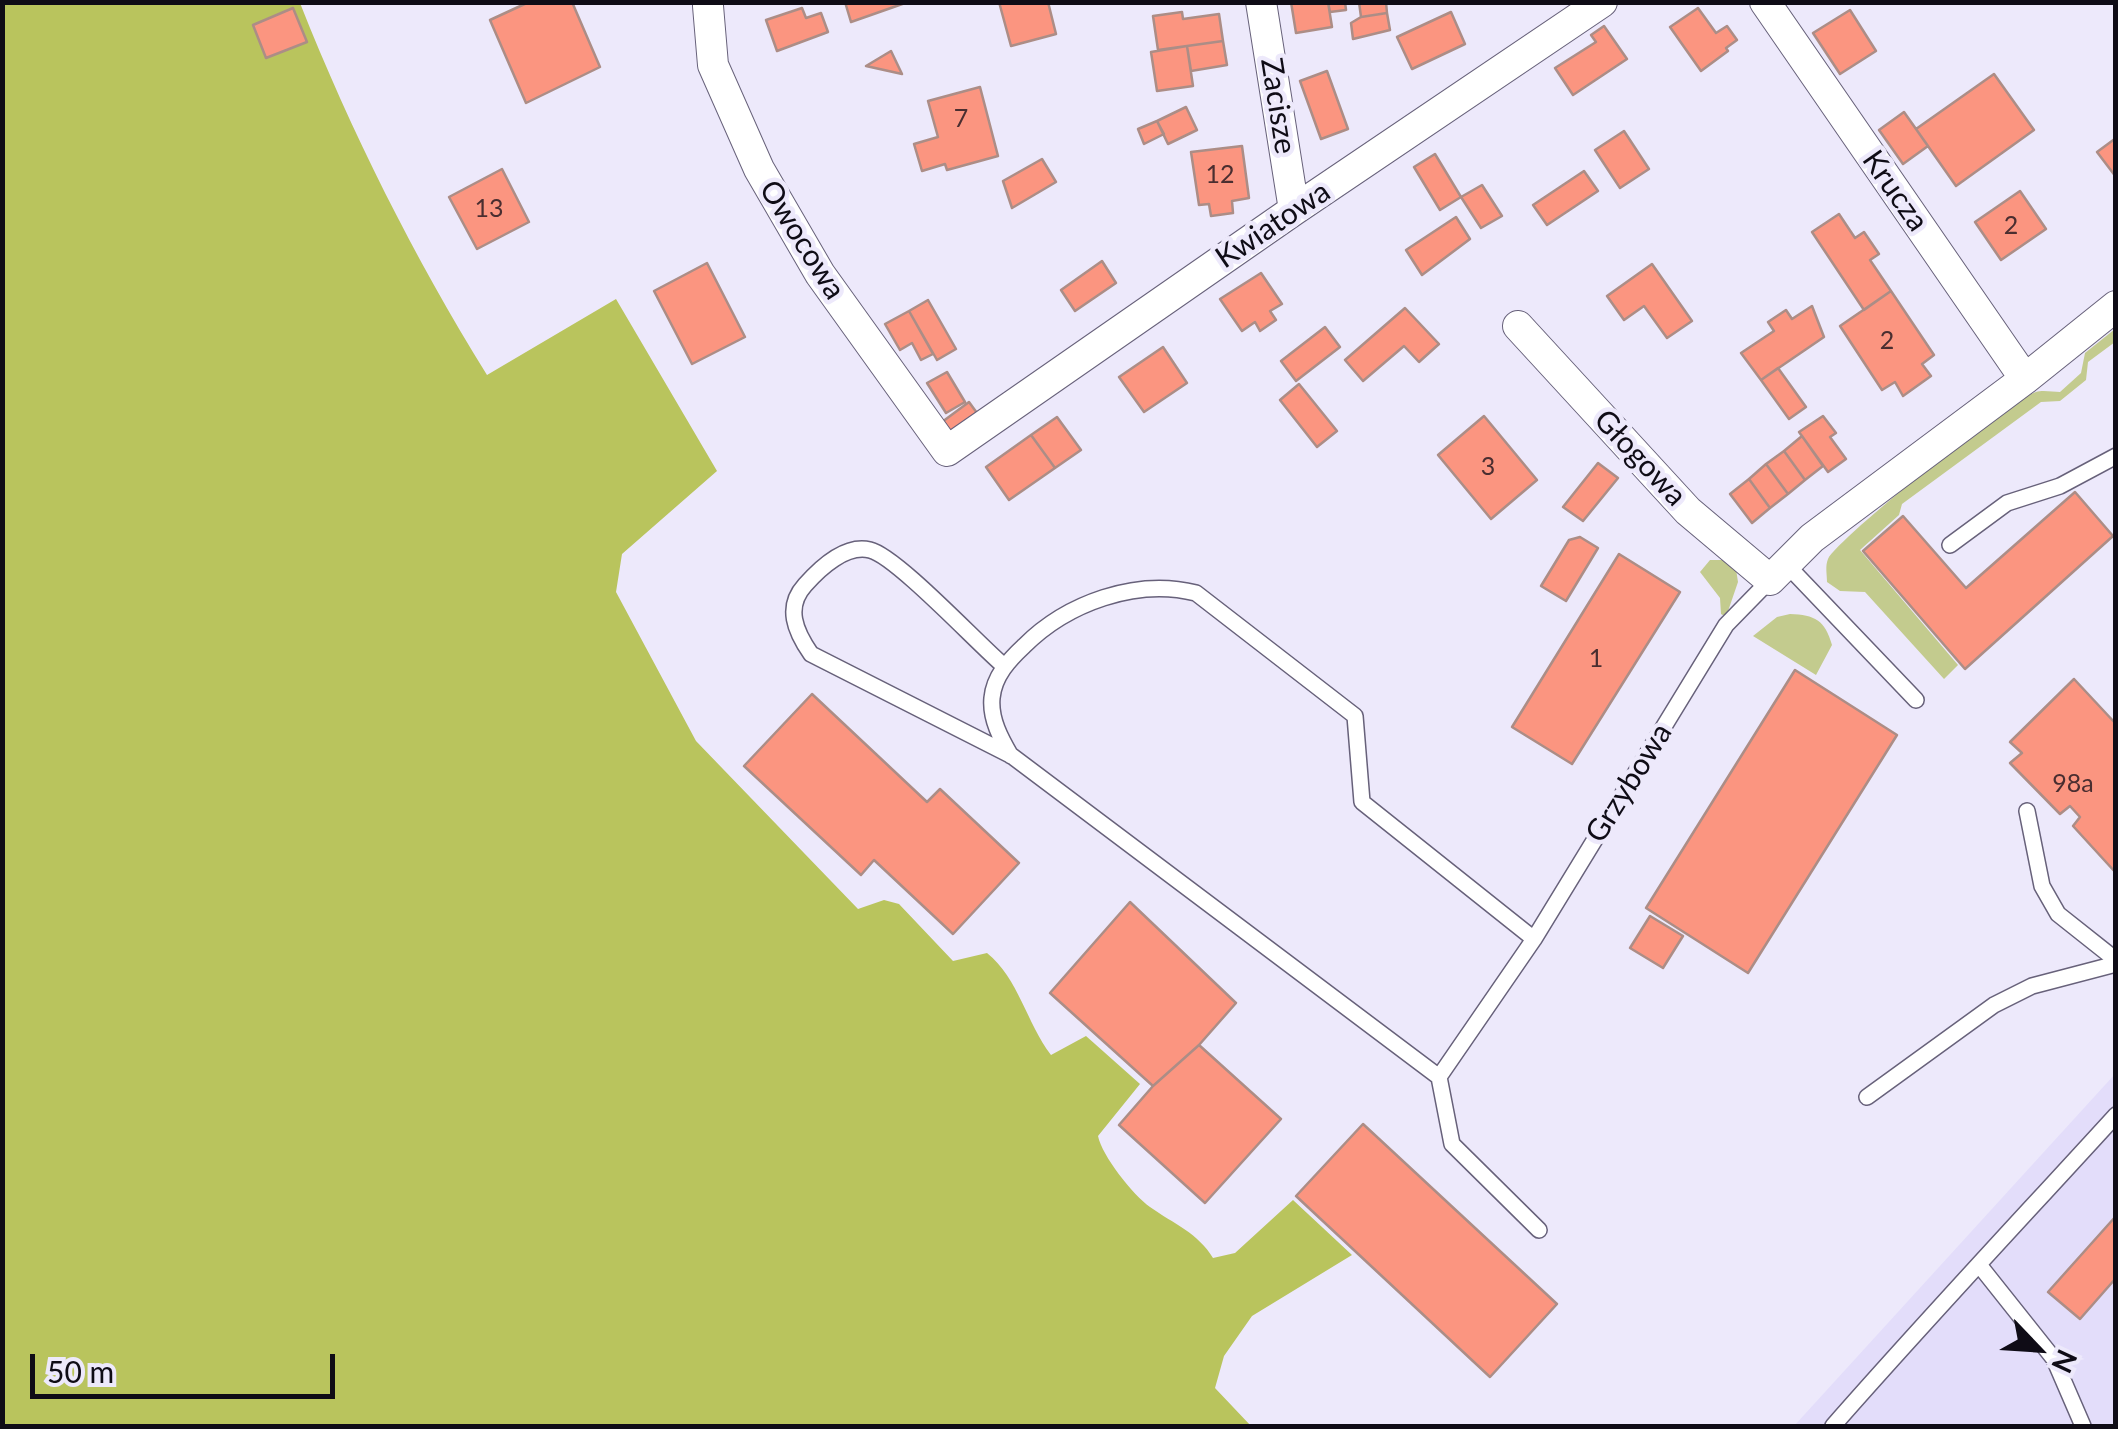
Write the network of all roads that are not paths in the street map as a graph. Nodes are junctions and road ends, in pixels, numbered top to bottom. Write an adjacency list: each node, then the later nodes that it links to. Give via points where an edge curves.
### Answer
1 (1262, 2): 5 (street, Zacisze)
2 (1602, 2): 5 (street, Kwiatowa)
3 (1764, 2): 8 (street, Krucza)
4 (713, 4): 9 (street, Owocowa, via 713,65 758,169 820,274)
5 (1294, 210): 9 (street, Kwiatowa)
6 (2116, 306): 8 (street, Grzybowa)
7 (1518, 326): 12 (street, Głogowa, via 1688,511)
8 (2025, 379): 12 (street, Grzybowa, via 1812,538)
9 (947, 451)
10 (2116, 456): 11 (lane, via 2060,486 2007,503)
11 (1950, 545)
12 (1778, 572): 14 (lane); 17 (lane, Grzybowa, via 1726,625)
13 (1004, 666): 15 (lane, via 992,696 994,720); 15 (lane, via 869,549 844,552 793,600 801,640 811,654); 17 (lane, via 1037,632 1079,606 1136,590 1196,593 1354,716 1362,802)
14 (1916, 700)
15 (1012, 756): 19 (lane)
16 (2027, 811): 18 (lane, via 2042,886 2058,914)
17 (1534, 938): 19 (lane, Grzybowa)
18 (2116, 962): 20 (lane, via 2032,986 1994,1005)
19 (1438, 1077): 22 (lane, via 1452,1144)
20 (1866, 1097)
21 (2116, 1115): 23 (lane)
22 (1539, 1230)
23 (1980, 1266): 24 (lane); 25 (lane, via 2054,1359)
24 (1833, 1426)
25 (2083, 1426)

